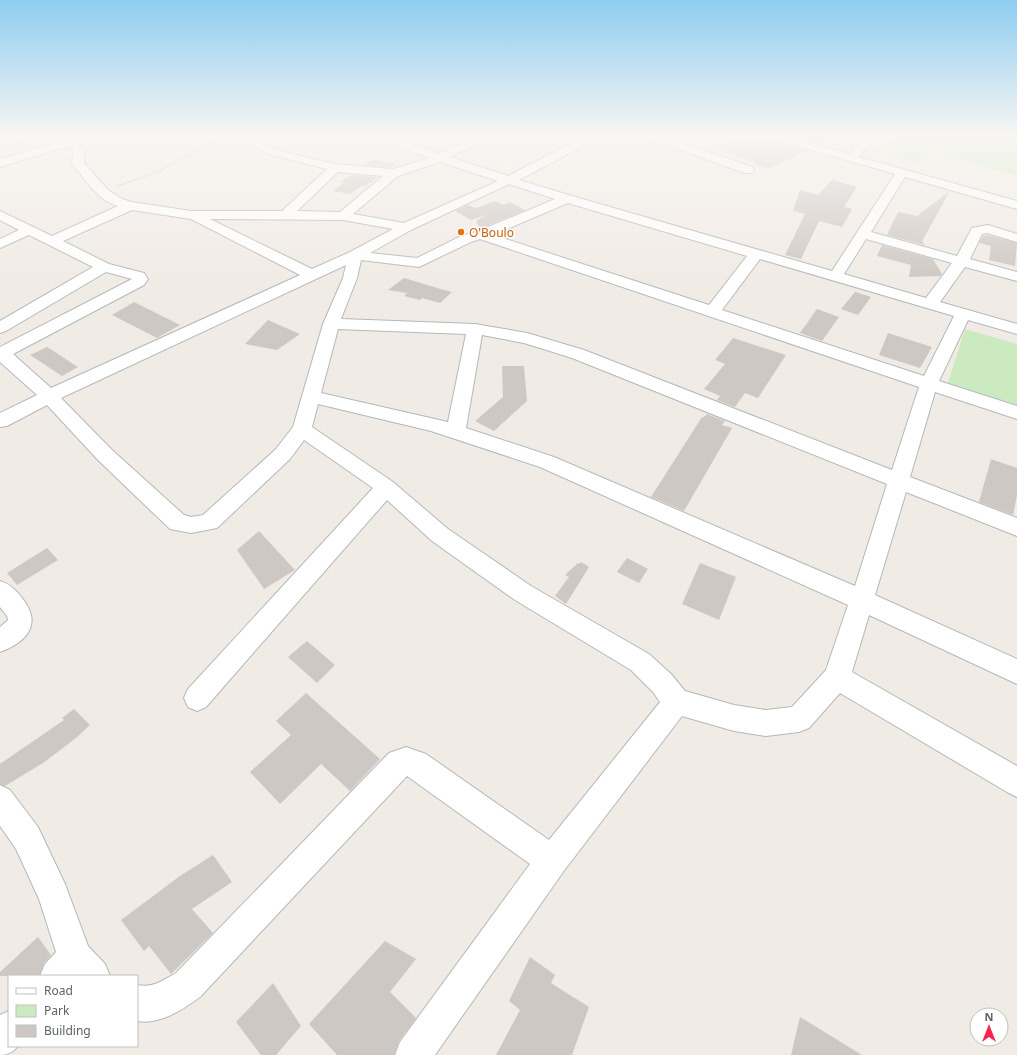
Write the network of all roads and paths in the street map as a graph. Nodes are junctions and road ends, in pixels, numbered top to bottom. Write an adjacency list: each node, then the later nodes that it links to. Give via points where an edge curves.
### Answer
1 (96, 184): 10 (street)
2 (122, 184): 10 (path)
3 (318, 184): 17 (street)
4 (381, 184): 18 (street)
5 (500, 184): 19 (street)
6 (522, 184): 12 (street)
7 (895, 184): 21 (street)
8 (942, 184): 13 (street)
9 (980, 185): 11 (street)
10 (102, 191): 14 (street, via 117,202)
11 (1017, 194)
12 (567, 199): 22 (street); 26 (street)
13 (1017, 205)
14 (130, 206): 16 (street); 24 (street)
15 (0, 215): 20 (street)
16 (191, 215): 17 (street); 30 (street)
17 (285, 215): 18 (street)
18 (343, 216): 19 (street)
19 (406, 227): 27 (street)
20 (29, 230): 24 (street); 25 (street)
21 (863, 234): 28 (street); 31 (street)
22 (481, 236): 27 (street, via 466,239 419,263); 34 (street)
23 (1017, 238): 28 (street, via 988,229 977,231)
24 (51, 241): 29 (street)
25 (0, 244)
26 (756, 254): 31 (street); 34 (street)
27 (356, 255): 30 (street); 36 (street, via 350,278)
28 (961, 262): 32 (street); 33 (street)
29 (104, 267): 37 (street); 40 (street, via 139,276 139,282)
30 (312, 275): 42 (street)
31 (835, 277): 33 (street)
32 (1017, 277)
33 (930, 304): 35 (street)
34 (713, 311): 41 (street)
35 (963, 314): 38 (street); 41 (street)
36 (331, 324): 39 (street); 43 (street)
37 (0, 328)
38 (1017, 329)
39 (475, 330): 47 (street); 48 (street, via 526,338 578,354)
40 (0, 356): 42 (street, via 7,358)
41 (928, 385): 44 (street); 48 (street)
42 (49, 396): 45 (street); 46 (street, via 106,455 178,523 191,525 209,522 284,454)
43 (312, 397): 46 (street); 47 (street)
44 (1017, 413)
45 (0, 421)
46 (302, 429): 49 (street)
47 (456, 431): 52 (street, via 547,462)
48 (898, 481): 50 (street); 52 (street)
49 (386, 487): 56 (street); 57 (street, via 440,535 478,562 523,593 640,662)
50 (1017, 528)
51 (0, 591): 53 (street, via 19,614 20,621 17,629)
52 (862, 600): 54 (street); 55 (street)
53 (0, 641)
54 (1017, 672)
55 (837, 677): 57 (street, via 799,719 766,723 734,718); 58 (street)
56 (197, 698)
57 (677, 702): 60 (street)
58 (1017, 782)
59 (0, 800): 61 (street, via 26,838 54,895)
60 (552, 861): 62 (street, via 416,764 406,761 399,763 188,986 162,1002 144,1005); 65 (street)
61 (75, 970)
62 (138, 1003)
63 (8, 1030): 64 (street)
64 (0, 1039)
65 (413, 1055)

